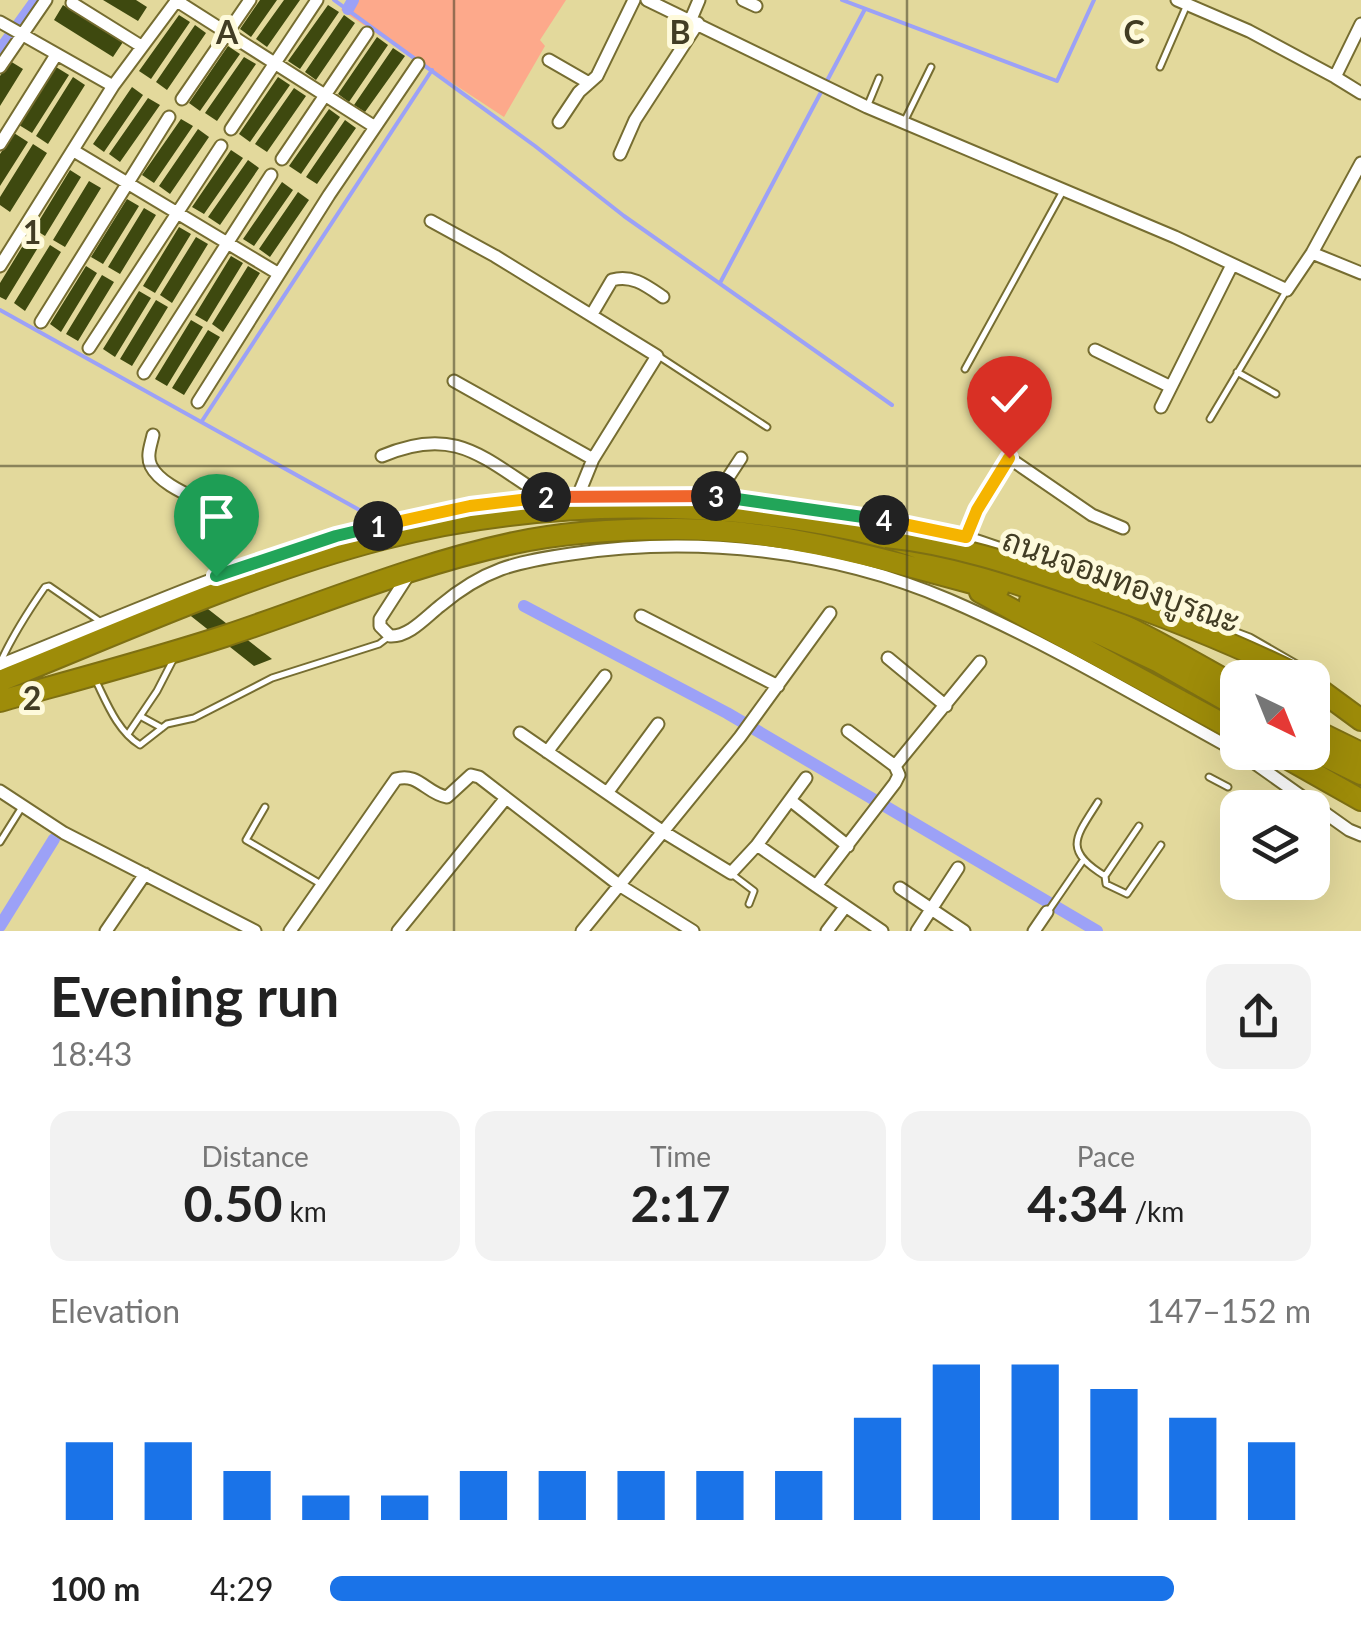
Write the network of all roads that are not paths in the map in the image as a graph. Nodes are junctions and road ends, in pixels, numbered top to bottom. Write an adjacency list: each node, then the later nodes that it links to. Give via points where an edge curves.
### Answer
1 (46, 0): 17 (street)
2 (177, 0): 16 (street); 18 (street)
3 (250, 0): 16 (street)
4 (317, 0): 21 (street)
5 (634, 0): 28 (street)
6 (647, 0): 12 (street)
7 (699, 0): 12 (street)
8 (743, 0): 11 (street)
9 (1182, 2): 25 (lane); 26 (street)
10 (72, 3): 18 (street)
11 (756, 6)
12 (694, 21): 33 (street); 42 (street)
13 (0, 22): 17 (street)
14 (1361, 24): 26 (street)
15 (368, 32): 31 (street)
16 (228, 33): 21 (street); 32 (street)
17 (23, 34): 19 (street); 24 (street)
18 (141, 46): 29 (street)
19 (56, 54): 29 (street); 39 (street)
20 (549, 60): 28 (street)
21 (275, 63): 31 (street); 38 (street)
22 (418, 64): 37 (street)
23 (931, 66): 36 (lane)
24 (0, 67)
25 (1160, 67)
26 (1335, 76): 30 (street)
27 (879, 78): 33 (lane)
28 (589, 83): 35 (street)
29 (113, 86): 41 (street)
30 (1361, 93)
31 (326, 95): 37 (street); 43 (street)
32 (182, 100)
33 (867, 107): 36 (street)
34 (169, 118): 46 (street)
35 (559, 122)
36 (904, 124): 47 (street)
37 (375, 127): 54 (street)
38 (231, 129)
39 (0, 144)
40 (221, 146): 48 (street)
41 (74, 152): 46 (street); 53 (street)
42 (620, 154)
43 (282, 160)
44 (1361, 164): 51 (street)
45 (271, 175): 50 (street)
46 (128, 184): 48 (street); 59 (street)
47 (1063, 191): 52 (street); 63 (lane)
48 (176, 212): 50 (street); 60 (street)
49 (431, 221): 58 (street)
50 (227, 243): 54 (street); 65 (street)
51 (1312, 253): 55 (street); 56 (street)
52 (1232, 265): 56 (street); 67 (street)
53 (0, 266)
54 (279, 274): 69 (street)
55 (1361, 274)
56 (1287, 290): 64 (lane)
57 (664, 298): 58 (street, via 639,281 620,278 612,280)
58 (592, 314): 62 (street)
59 (41, 322)
60 (89, 348)
61 (1096, 350): 67 (street)
62 (658, 356): 72 (lane); 76 (street)
63 (965, 370)
64 (1236, 372): 68 (lane); 71 (lane)
65 (144, 373)
66 (454, 381): 76 (street)
67 (1171, 388): 70 (street)
68 (1276, 394)
69 (198, 402)
70 (1160, 407)
71 (1210, 418)
72 (766, 427)
73 (154, 435): 84 (street, via 148,453 153,470 238,524)
74 (382, 456): 79 (street, via 404,446 447,442)
75 (740, 458): 78 (street)
76 (593, 459): 77 (street)
77 (578, 496): 78 (street, ถนนจอมทองบูรณะ); 79 (street, ถนนจอมทองบูรณะ)
78 (716, 496): 82 (street, ถนนจอมทองบูรณะ)
79 (546, 497): 84 (street, ถนนจอมทองบูรณะ, via 426,514)
80 (1123, 528): 82 (street, via 1092,515 1009,458)
81 (886, 537): 93 (highway, bridge, via 927,541 1031,570 1179,621); 98 (highway, bridge, via 1090,610); 99 (highway, via 699,510 476,520 382,539 265,576)
82 (966, 537): 105 (street, ถนนจอมทองบูรณะ, via 1249,640)
83 (411, 571): 85 (highway, via 576,532 675,528 841,550); 89 (street, via 380,619); 90 (highway)
84 (216, 576): 88 (street, ถนนจอมทองบูรณะ)
85 (956, 579): 101 (highway, via 1018,596); 107 (highway)
86 (830, 613): 100 (street)
87 (641, 616): 100 (street)
88 (104, 624): 95 (street, ถนนจอมทองบูรณะ); 95 (lane, via 47,586)
89 (390, 636): 110 (lane, via 272,678); 115 (street, via 410,630 465,584 518,561 612,548 700,546 785,554 948,600)
90 (176, 650): 96 (highway); 106 (lane)
91 (888, 658): 104 (street)
92 (1252, 660): 99 (street, ถนนจอมทองบูรณะ, via 1050,581 885,530 746,509 574,506 391,533 234,585)
93 (1263, 660)
94 (980, 662): 104 (street)
95 (0, 664)
96 (92, 675): 103 (highway); 112 (lane)
97 (604, 676): 116 (street)
98 (1220, 676)
99 (0, 679)
100 (778, 686): 133 (street)
101 (1220, 698)
102 (1330, 699): 108 (highway)
103 (0, 701)
104 (946, 706): 118 (street)
105 (1361, 711)
106 (140, 716): 110 (lane); 112 (lane)
107 (1220, 722)
108 (1361, 722)
109 (658, 724): 125 (street)
110 (162, 728): 112 (lane, via 140,745)
111 (848, 732): 118 (street)
112 (128, 734)
113 (520, 734): 116 (street)
114 (1330, 737): 117 (highway)
115 (1220, 742)
116 (547, 752): 125 (street)
117 (1361, 753)
118 (895, 766): 137 (street, via 900,775)
119 (1263, 770): 134 (street)
120 (1308, 770): 128 (highway)
121 (1209, 777): 123 (lane)
122 (806, 778): 127 (street)
123 (1228, 787)
124 (0, 791): 130 (street)
125 (607, 794): 133 (street)
126 (506, 798): 144 (street); 145 (street, via 479,777 447,797 414,778 396,778); 158 (street)
127 (790, 800): 136 (street); 137 (street)
128 (1361, 800)
129 (1098, 802): 139 (lane, via 1078,834)
130 (22, 806): 135 (lane); 142 (street)
131 (265, 806): 145 (lane, via 246,840)
132 (1140, 826): 143 (lane)
133 (662, 831): 141 (street); 144 (street)
134 (1361, 834)
135 (0, 842)
136 (757, 846): 141 (street); 146 (street)
137 (848, 846): 146 (street)
138 (1161, 846): 143 (lane, via 1127,894 1106,884)
139 (1082, 862): 143 (lane); 151 (lane)
140 (958, 868): 150 (street)
141 (731, 873): 148 (lane, via 754,891)
142 (145, 874): 155 (street); 156 (street)
143 (1105, 876)
144 (619, 884): 152 (street); 159 (street)
145 (322, 885): 157 (street)
146 (816, 886): 149 (street)
147 (900, 888): 150 (street)
148 (749, 904)
149 (845, 907): 154 (street); 161 (street)
150 (931, 909): 162 (street); 163 (street)
151 (1047, 912): 153 (street)
152 (674, 926): 160 (street)
153 (1039, 929)
154 (827, 930)
155 (106, 931)
156 (255, 931)
157 (290, 931)
158 (398, 931)
159 (582, 931)
160 (693, 931)
161 (882, 931)
162 (916, 931)
163 (964, 931)

